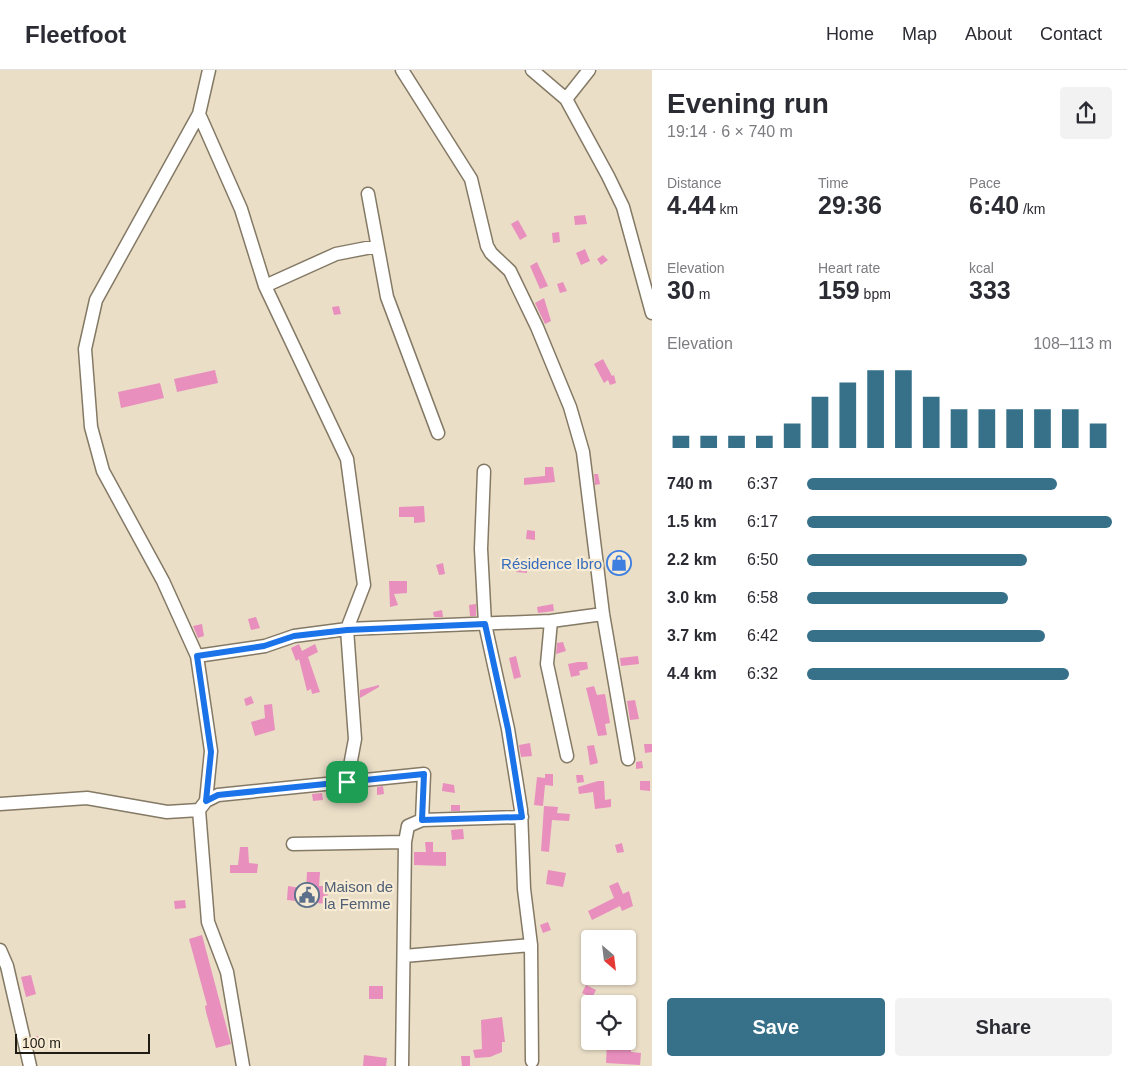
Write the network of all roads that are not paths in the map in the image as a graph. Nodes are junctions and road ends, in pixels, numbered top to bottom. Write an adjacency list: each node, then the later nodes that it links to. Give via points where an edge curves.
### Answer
1 (209, 70): 6 (street)
2 (402, 70): 13 (street, via 471,179 487,246 510,271 570,407 583,452)
3 (532, 70): 5 (street)
4 (589, 70): 5 (street)
5 (566, 99): 10 (street, via 623,207)
6 (199, 114): 9 (street, via 241,209); 17 (street, via 96,300 85,349 91,427 103,471 162,581)
7 (368, 194): 8 (street)
8 (377, 246): 9 (street, via 336,254); 11 (street, via 387,298)
9 (265, 286): 16 (street, via 347,458 364,585)
10 (652, 313)
11 (438, 433)
12 (484, 471): 15 (street, via 481,548)
13 (603, 614): 14 (street); 19 (street)
14 (551, 621): 15 (street); 18 (street, via 547,664)
15 (485, 624): 16 (street); 23 (street, via 508,729)
16 (347, 630): 17 (street, via 294,636 264,646); 20 (street, via 355,739)
17 (197, 656): 22 (street, via 211,752)
18 (567, 756)
19 (628, 760)
20 (347, 782): 22 (street, via 218,795); 24 (street, via 424,774)
21 (0, 804): 22 (street, via 87,798 167,812)
22 (203, 806): 32 (street, via 208,922 227,972)
23 (522, 817): 24 (street); 27 (street, via 524,889)
24 (422, 820): 25 (street, via 408,826)
25 (404, 842): 26 (street); 29 (street)
26 (293, 844)
27 (531, 945): 29 (street); 30 (street)
28 (0, 950): 31 (street, via 7,966)
29 (404, 956): 33 (street)
30 (532, 1061)
31 (30, 1066)
32 (243, 1066)
33 (402, 1066)

